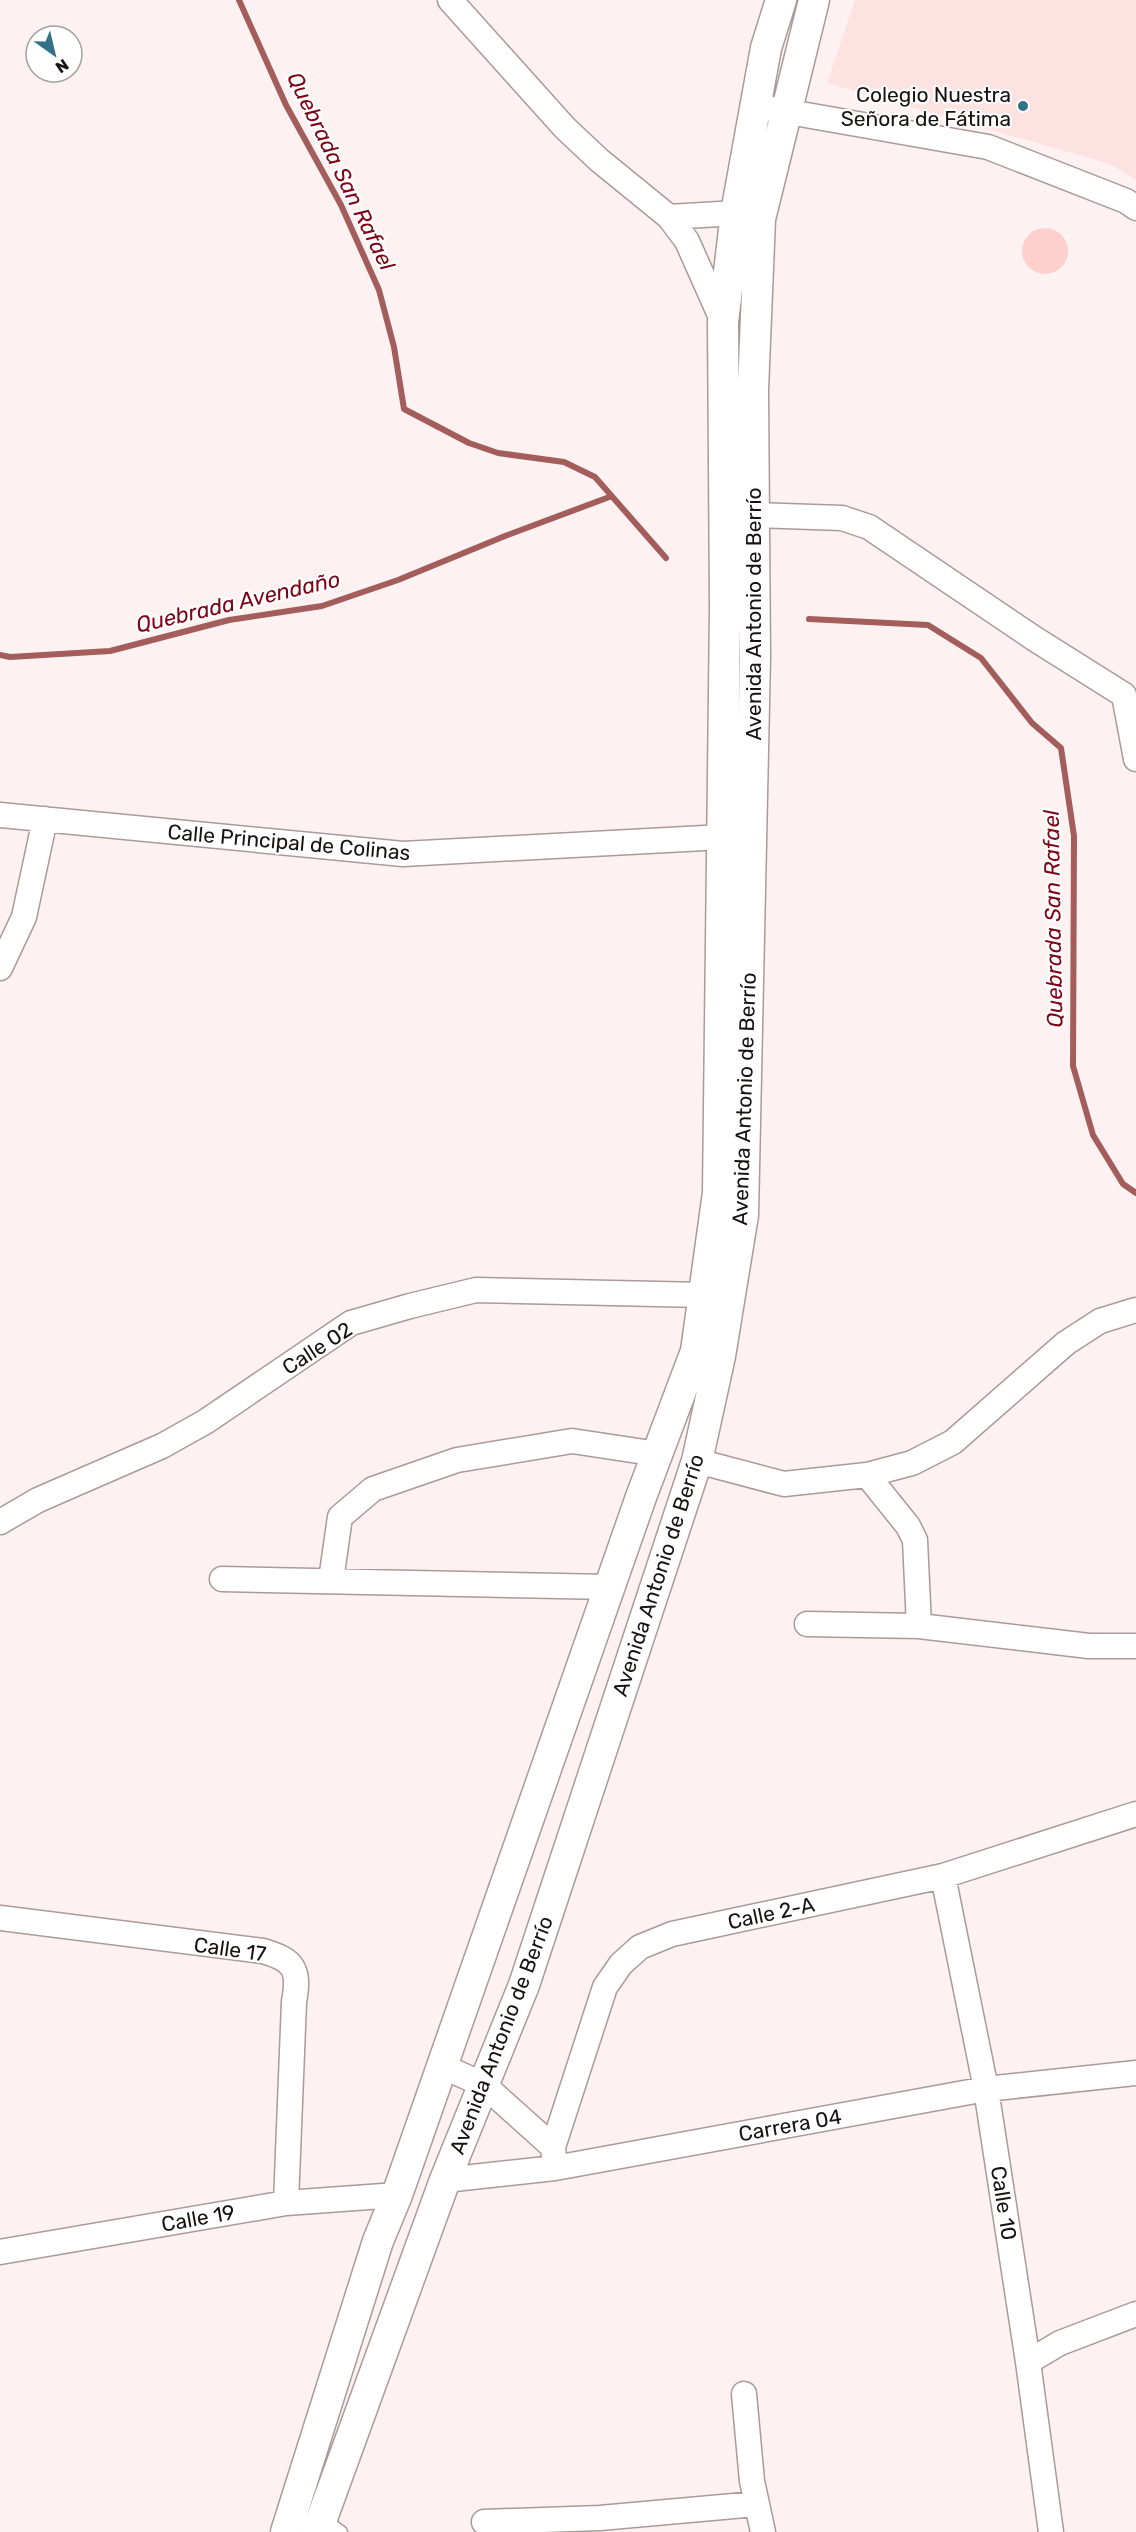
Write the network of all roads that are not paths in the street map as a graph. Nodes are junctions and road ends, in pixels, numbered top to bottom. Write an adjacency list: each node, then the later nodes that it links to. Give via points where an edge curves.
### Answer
1 (450, 0): 8 (street, via 566,128)
2 (781, 0): 4 (street, Avenida Antonio de Berrío, via 766,48)
3 (814, 0): 5 (street, Avenida Antonio de Berrío)
4 (755, 106): 5 (street); 7 (street, Avenida Antonio de Berrío)
5 (787, 110): 6 (street, via 988,147); 10 (street, Avenida Antonio de Berrío, via 760,219 753,390)
6 (1136, 208)
7 (736, 213): 8 (street); 9 (street, Avenida Antonio de Berrío)
8 (669, 218): 9 (street, via 687,242)
9 (723, 322): 15 (street, Avenida Antonio de Berrío)
10 (754, 515): 11 (street, via 842,518 869,527); 20 (street, Avenida Antonio de Berrío, via 755,657 743,1215 720,1356)
11 (1130, 699): 12 (street)
12 (1136, 759)
13 (0, 815): 14 (street, Calle Principal de Colinas)
14 (45, 819): 15 (street, Calle Principal de Colinas, via 403,854); 16 (street, via 24,917)
15 (723, 837): 17 (street, Avenida Antonio de Berrío, via 718,1193)
16 (0, 968)
17 (704, 1295): 19 (street, Avenida Antonio de Berrío, via 696,1351); 22 (street, Calle 02, via 476,1290 351,1323 162,1446 38,1500)
18 (1136, 1310): 21 (street, via 1100,1322 1066,1343 953,1442 912,1463)
19 (658, 1454): 24 (street, via 572,1441 457,1460 374,1489 340,1517); 25 (street, Avenida Antonio de Berrío)
20 (697, 1461): 21 (street, via 784,1484); 34 (street, Avenida Antonio de Berrío, via 524,1985)
21 (867, 1475): 27 (street, via 915,1540)
22 (0, 1522)
23 (222, 1579): 24 (street)
24 (331, 1580): 25 (street)
25 (610, 1587): 32 (street, Avenida Antonio de Berrío)
26 (807, 1624): 27 (street)
27 (919, 1626): 28 (street, via 1089,1646)
28 (1136, 1646)
29 (1136, 1814): 30 (street, Calle 2-A)
30 (943, 1876): 35 (street, Calle 10); 36 (street, Calle 2-A, via 672,1934 640,1947 621,1964 605,1987)
31 (0, 1918): 39 (street, Calle 17, via 263,1951 282,1957 294,1967 297,1985)
32 (442, 2066): 34 (street); 38 (street, Avenida Antonio de Berrío)
33 (1136, 2073): 35 (street, Carrera 04)
34 (484, 2085): 36 (street); 37 (street, Avenida Antonio de Berrío)
35 (986, 2089): 36 (street, Carrera 04); 42 (street, Calle 10)
36 (554, 2157): 37 (street, Carrera 04)
37 (445, 2180): 46 (street, Avenida Antonio de Berrío)
38 (397, 2195): 39 (street, Calle 19); 47 (street, Avenida Antonio de Berrío, via 378,2241)
39 (286, 2203): 40 (street, Calle 19)
40 (0, 2252)
41 (1136, 2314): 42 (street, via 1060,2343)
42 (1028, 2362): 49 (street, Calle 10)
43 (744, 2394): 44 (street)
44 (756, 2504): 45 (street, via 600,2518); 48 (street)
45 (484, 2522)
46 (327, 2527)
47 (286, 2532)
48 (763, 2532)
49 (1051, 2532)

